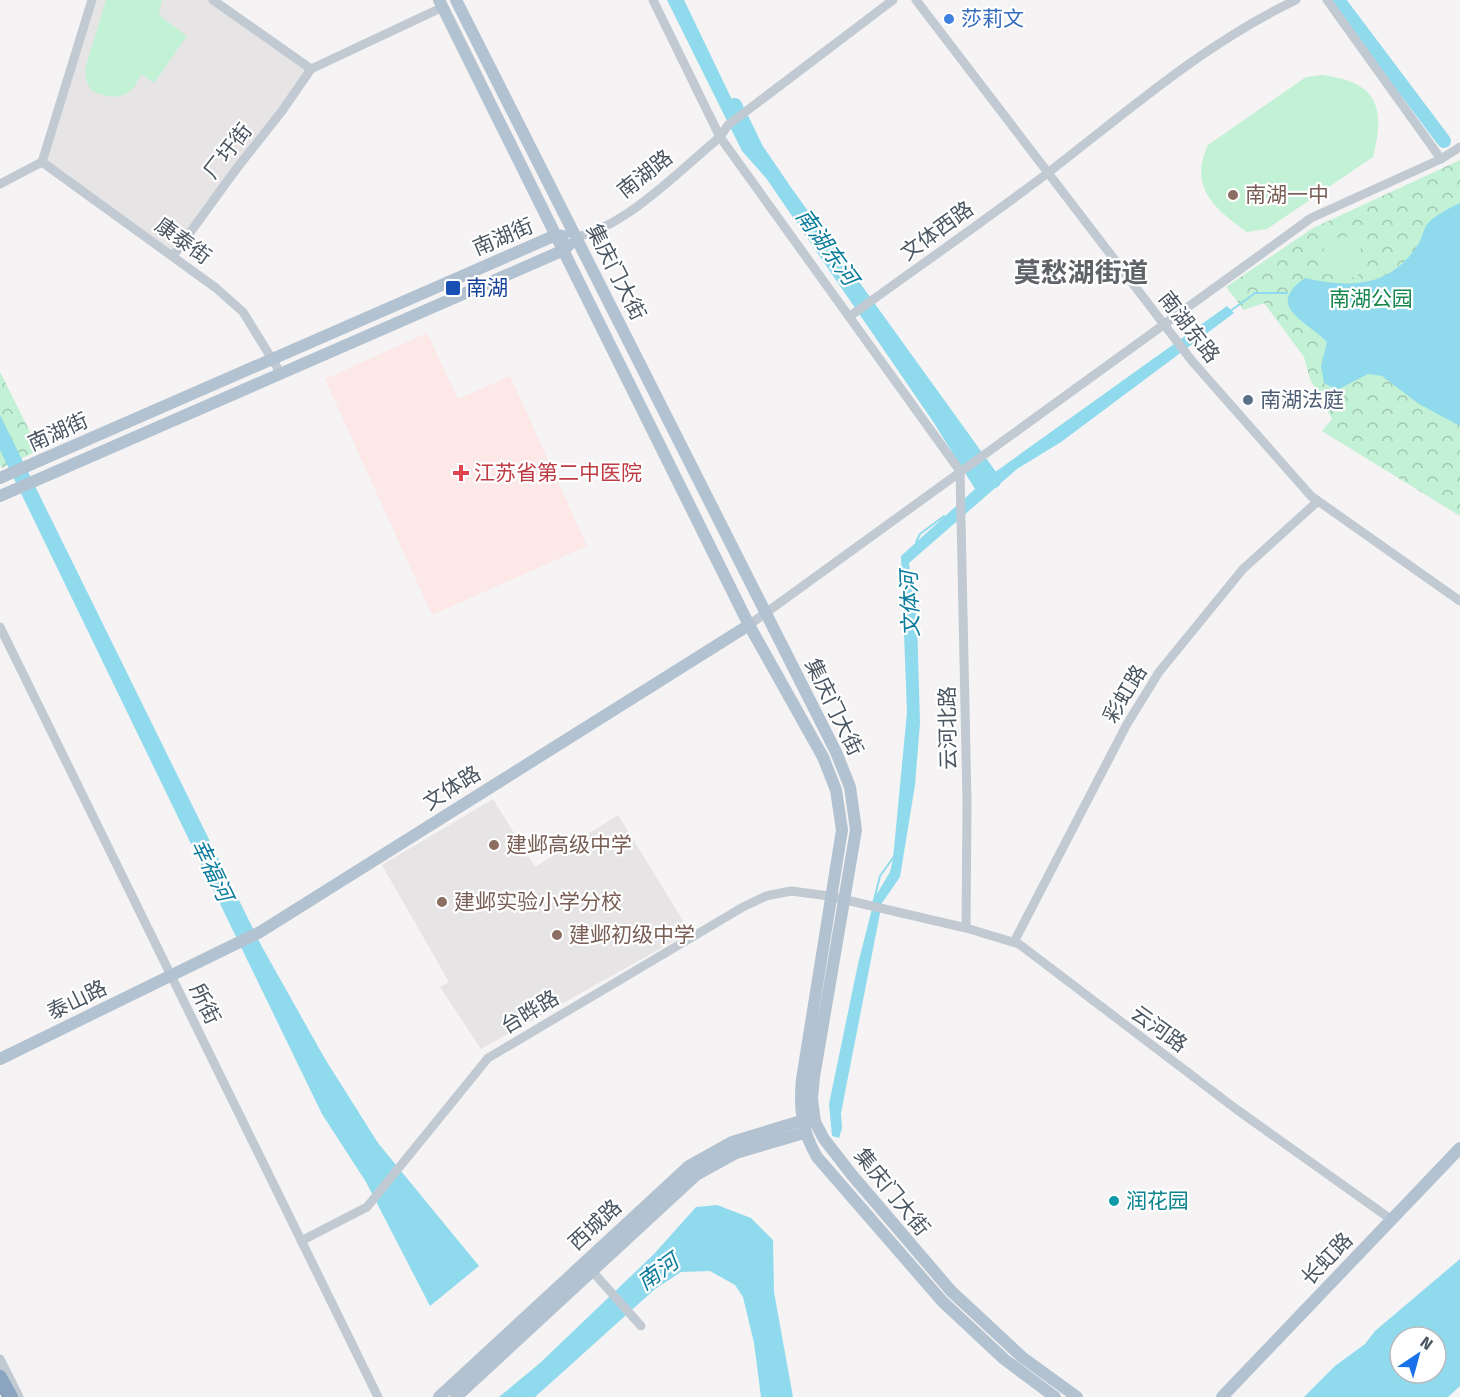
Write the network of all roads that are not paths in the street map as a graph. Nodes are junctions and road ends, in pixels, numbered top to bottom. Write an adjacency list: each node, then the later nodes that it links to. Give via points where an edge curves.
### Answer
1 (92, 0): 14 (street)
2 (213, 0): 10 (street)
3 (456, 0): 18 (main road, 集庆门大街)
4 (653, 0): 11 (street)
5 (893, 0): 11 (street, 南湖路, via 728,125)
6 (916, 0): 15 (street, 南湖东路)
7 (1296, 0): 15 (street, 文体西路, via 1260,17 1171,77)
8 (1327, 0): 13 (street)
9 (441, 3): 10 (street, 厂圩街); 17 (main road, 集庆门大街)
10 (311, 69): 20 (street, 厂圩街)
11 (720, 137): 18 (street, 南湖路, via 597,233); 21 (street)
12 (1460, 147): 13 (street)
13 (1441, 159): 22 (street, via 1311,218)
14 (42, 162): 16 (street); 20 (street, 康泰街)
15 (1047, 173): 21 (street, 文体西路); 22 (street, 南湖东路)
16 (0, 184)
17 (556, 235): 18 (main road, 南湖街); 19 (main road, 集庆门大街); 23 (main road, 南湖街)
18 (576, 237): 19 (main road, 南湖街); 30 (main road, 集庆门大街)
19 (564, 250): 24 (main road, 南湖街); 31 (main road, 集庆门大街)
20 (173, 256): 23 (street, 康泰街, via 243,312)
21 (853, 314): 25 (street)
22 (1164, 323): 25 (street); 28 (street, 南湖东路, via 1192,361)
23 (272, 358): 24 (street, 康泰街); 26 (main road, 南湖街, bridge)
24 (280, 372): 27 (main road, 南湖街)
25 (962, 470): 30 (street); 36 (street, 云河北路)
26 (0, 478)
27 (0, 496)
28 (1318, 501): 29 (street, 南湖东路); 37 (street, 彩虹路, via 1243,569 1159,672 1127,724)
29 (1460, 601)
30 (766, 613): 31 (street); 34 (main road, 集庆门大街, via 850,787 856,830)
31 (749, 625): 33 (main road, 集庆门大街, via 823,757 836,790 842,831); 38 (main road, 文体路, via 257,933)
32 (0, 627): 38 (street, 所街)
33 (830, 896): 34 (street, 台晔路); 40 (main road, 集庆门大街, via 800,1096); 43 (street, 台晔路, via 791,891 766,896 488,1058 367,1207)
34 (843, 898): 35 (street, 台晔路); 54 (main road, 集庆门大街, via 812,1099 815,1122 852,1175 926,1263 1022,1357)
35 (861, 903): 36 (street, 云河路)
36 (966, 928): 37 (street, 云河路)
37 (1014, 942): 42 (street, 云河路, via 1236,1109)
38 (172, 976): 39 (main road, 泰山路); 43 (street, 所街)
39 (0, 1059)
40 (803, 1127): 44 (main road, 西城路, via 736,1153 696,1175); 51 (main road, 西城路, via 732,1142 689,1166); 53 (main road, 集庆门大街, via 817,1157 942,1301 1004,1359)
41 (1460, 1148): 42 (main road, 长虹路)
42 (1392, 1220): 55 (main road, 长虹路)
43 (301, 1241): 50 (street, 所街)
44 (591, 1271): 45 (street); 52 (main road, 西城路)
45 (641, 1326)
46 (0, 1359): 49 (street)
47 (0, 1377): 48 (highway)
48 (11, 1397)
49 (19, 1397)
50 (378, 1397)
51 (439, 1397)
52 (456, 1397)
53 (1055, 1397)
54 (1077, 1397)
55 (1222, 1397)

